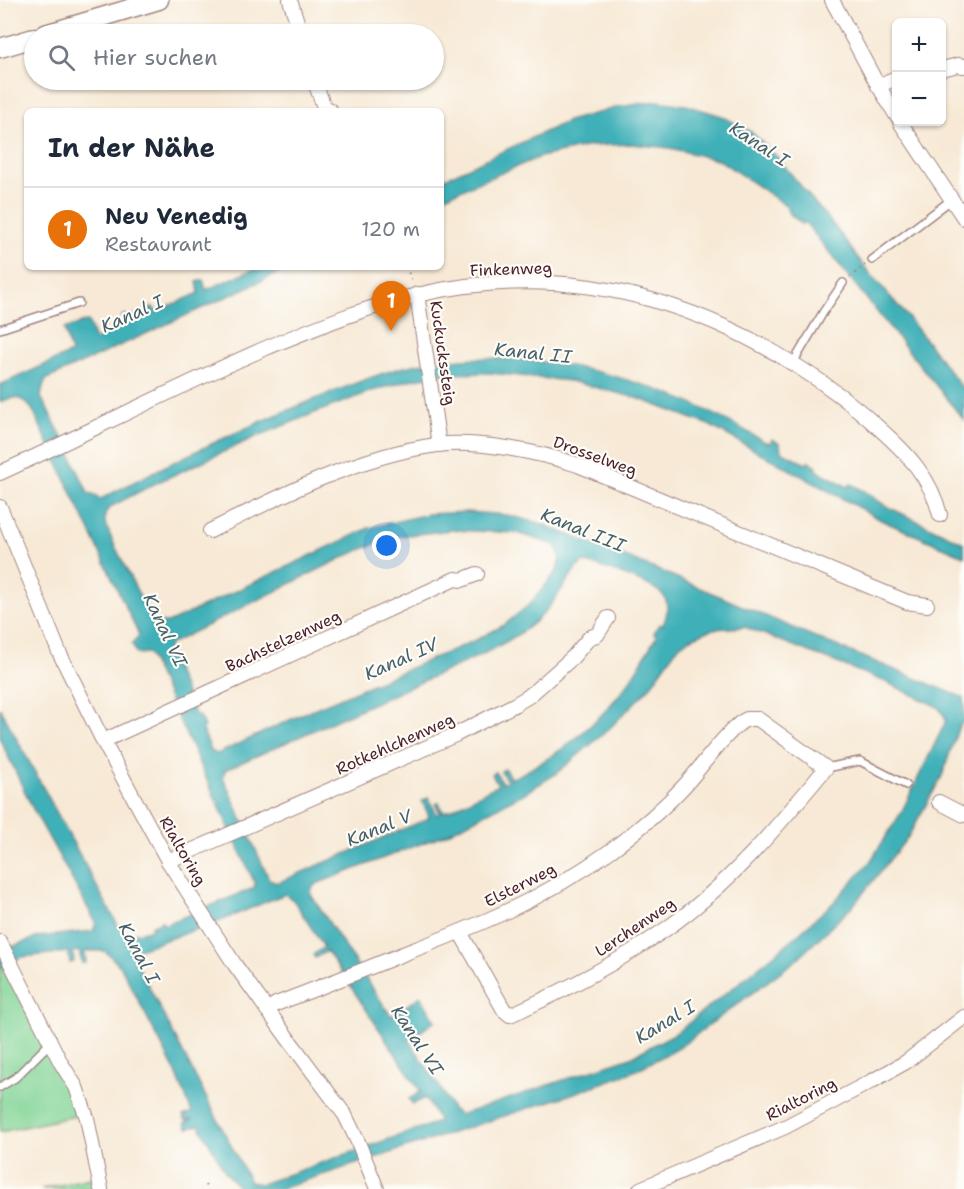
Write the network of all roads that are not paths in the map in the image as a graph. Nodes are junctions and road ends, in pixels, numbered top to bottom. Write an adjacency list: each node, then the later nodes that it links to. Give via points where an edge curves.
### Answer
1 (159, 0): 4 (main road)
2 (290, 0): 5 (street)
3 (832, 0): 11 (street)
4 (79, 24)
5 (298, 24)
6 (24, 41): 7 (main road)
7 (0, 48)
8 (964, 66): 9 (street)
9 (946, 68)
10 (892, 80): 11 (street)
11 (878, 86): 13 (street)
12 (318, 90): 14 (street)
13 (892, 107)
14 (326, 108)
15 (903, 126): 16 (street)
16 (951, 200): 17 (street); 18 (lane)
17 (964, 218)
18 (872, 260)
19 (843, 282): 23 (lane)
20 (417, 294): 23 (street, Finkenweg, via 473,285 534,282 631,294 701,315); 24 (street, Kuckuckssteig); 25 (street, Finkenweg, via 292,337)
21 (79, 303): 22 (lane)
22 (0, 329)
23 (793, 363): 27 (street, Finkenweg, via 838,392 903,449 928,481)
24 (439, 445): 28 (street, Drosselweg, via 355,466); 30 (street, Drosselweg, via 513,449 567,461 907,602)
25 (0, 473)
26 (0, 507): 32 (street, Rialtoring, via 46,626)
27 (940, 515)
28 (210, 531)
29 (477, 574): 32 (street, Bachstelzenweg, via 455,579)
30 (927, 605)
31 (609, 618): 37 (street, Rotkehlchenweg, via 565,664 514,705 455,735)
32 (103, 741): 37 (street, Rialtoring)
33 (826, 768): 34 (lane, via 860,761); 38 (street, Elsterweg, via 758,719 742,721 672,799 611,850 530,901); 38 (street, Lerchenweg, via 749,857 690,910 619,960 521,1011 510,1015 504,1010)
34 (906, 785)
35 (939, 802): 36 (street)
36 (964, 814)
37 (168, 861): 40 (street, Rialtoring)
38 (460, 932): 40 (street, Elsterweg)
39 (0, 943): 42 (street)
40 (267, 1010): 45 (street, Rialtoring, via 345,1115)
41 (964, 1017): 46 (street, Rialtoring, via 906,1062 872,1081 785,1127)
42 (51, 1041): 43 (lane, via 15,1078); 44 (street, via 80,1097)
43 (0, 1087)
44 (101, 1189)
45 (377, 1189)
46 (640, 1189)

